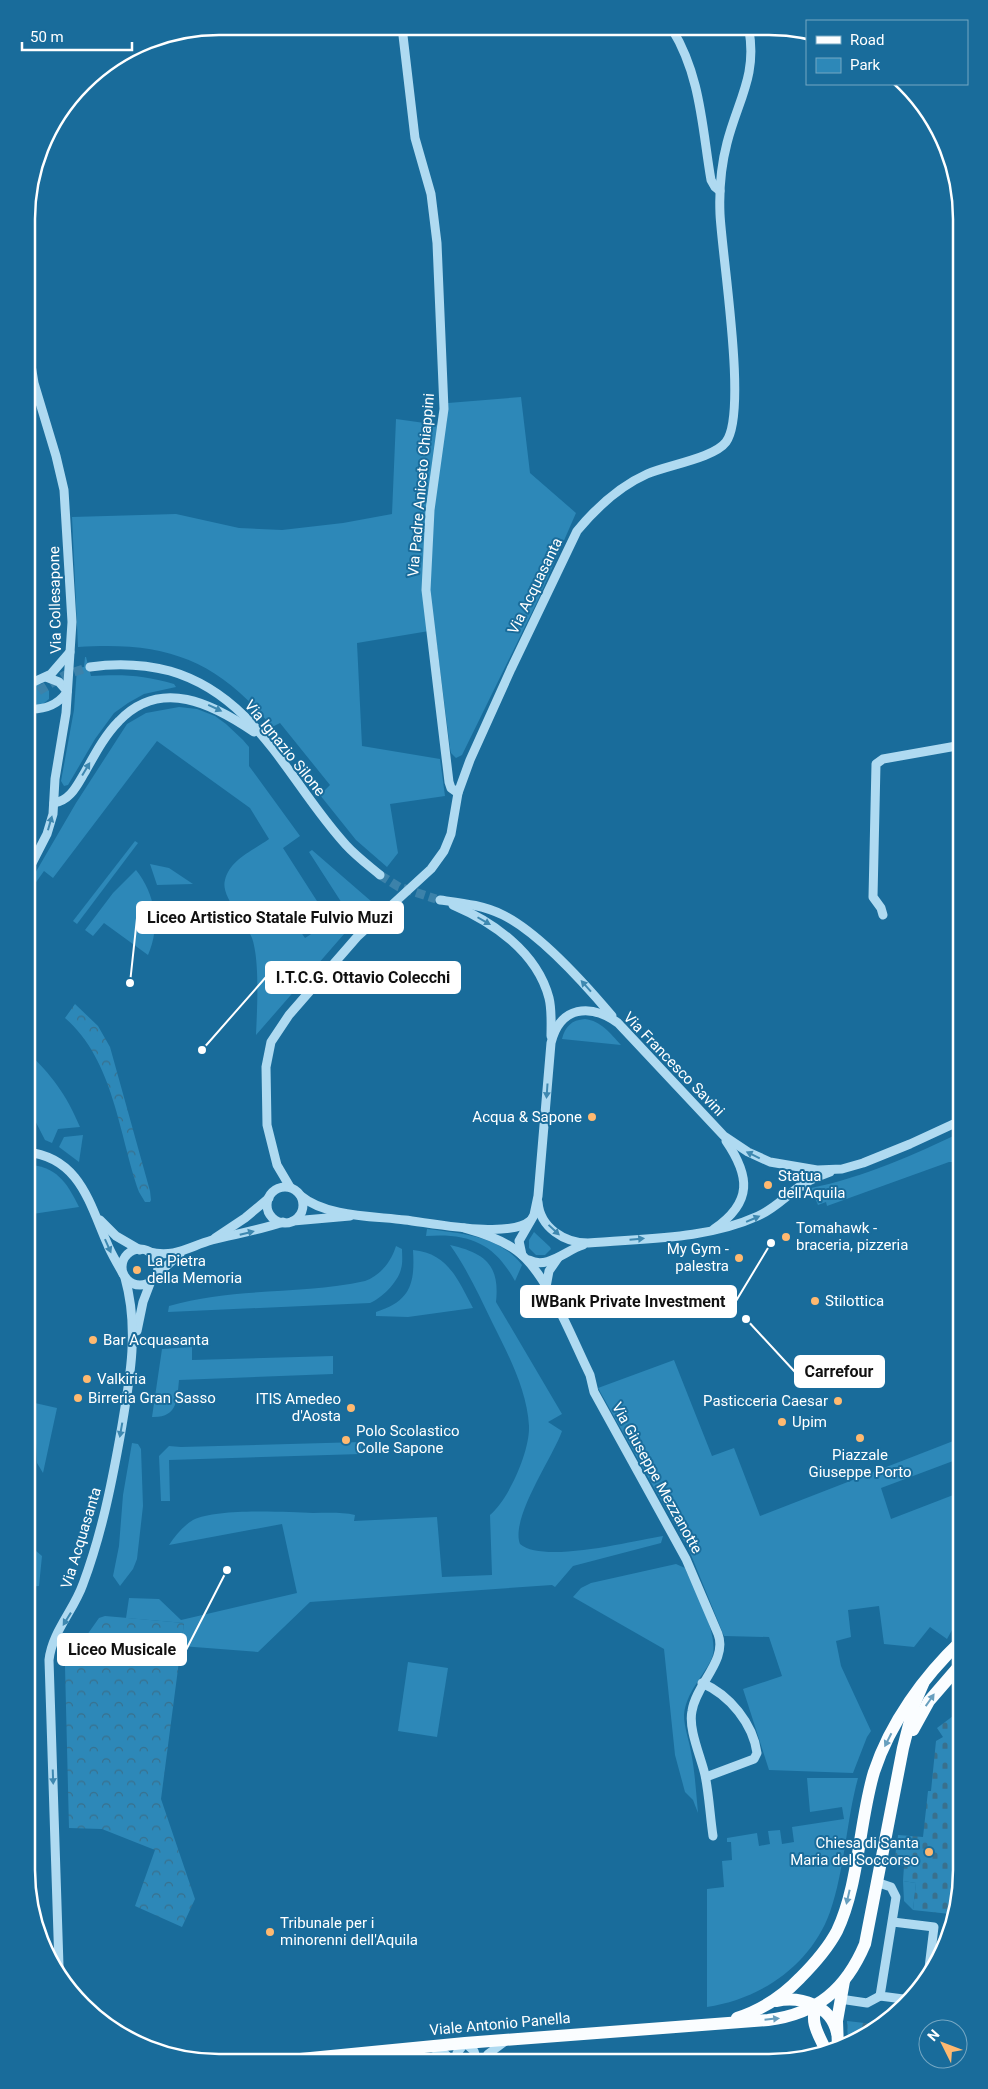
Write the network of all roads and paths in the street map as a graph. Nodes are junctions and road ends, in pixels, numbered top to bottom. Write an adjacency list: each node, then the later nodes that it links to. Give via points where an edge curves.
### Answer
1 (403, 35): 16 (street, Via Padre Aniceto Chiappini, via 415,138 431,194 436,243 444,409 430,510 427,604 449,782)
2 (676, 35): 4 (street, via 691,68 711,180)
3 (750, 35): 4 (street, Via Acquasanta, via 751,68 727,143)
4 (720, 191): 16 (street, Via Acquasanta, via 734,357 732,433 722,448 713,453 668,466 620,489 586,519 577,531 510,668)
5 (35, 386): 6 (street, Via Collesapone, via 64,490 72,607)
6 (70, 652): 8 (street); 10 (street, Via Collesapone)
7 (90, 667): 14 (street, Via Ignazio Silone, via 116,664 144,666 195,680 233,705)
8 (46, 677): 9 (street); 10 (street, via 59,682)
9 (35, 681)
10 (67, 691): 11 (street, via 58,702); 13 (street, Via Collesapone)
11 (47, 707): 12 (street); 13 (street, via 57,710)
12 (35, 708)
13 (65, 720): 17 (street, Via Collesapone)
14 (266, 741): 17 (street, one-way to 14, via 71,794 118,722 130,711 151,702 179,698 206,704 229,715); 19 (street, Via Ignazio Silone, via 339,837)
15 (953, 747): 20 (street, via 883,759 876,764 873,897 881,906)
16 (458, 793): 28 (street, Via Acquasanta, via 451,834 436,863 357,936 274,1036 266,1059 266,1112)
17 (54, 802): 18 (street, Via Collesapone, one-way to 17, via 47,834)
18 (35, 857)
19 (380, 875)
20 (883, 915)
21 (618, 1023): 22 (street, Via Francesco Savini, via 598,1012 578,1012 562,1021); 22 (street, one-way to 22, via 571,970 518,924 485,908 438,899 493,926 525,955 540,977 549,999); 26 (street, Via Francesco Savini)
22 (550, 1043): 33 (street, Via Francesco Savini, one-way to 33)
23 (953, 1124): 25 (street, Via Francesco Savini)
24 (953, 1127): 25 (street)
25 (946, 1128): 29 (street, Via Francesco Savini, via 863,1163)
26 (720, 1132): 29 (street, Via Francesco Savini, one-way to 26, via 770,1162 741,1148); 39 (street, via 742,1168 744,1190 736,1210)
27 (35, 1154): 34 (street, via 47,1156 67,1168)
28 (277, 1165): 30 (street, Via Acquasanta); 31 (street, Via Acquasanta)
29 (835, 1170): 39 (street, one-way to 29, via 760,1216 804,1183)
30 (290, 1187): 31 (street, via 279,1188); 32 (street)
31 (271, 1195): 37 (street, via 267,1206 269,1212 275,1219); 40 (street)
32 (301, 1196): 35 (street, Via Giuseppe Mezzanotte, via 324,1207); 37 (street, via 302,1210)
33 (538, 1196): 36 (street, Via Francesco Savini); 41 (street, one-way to 41, via 541,1215 553,1230 571,1242)
34 (97, 1216): 42 (street, via 116,1236); 46 (street, Via Acquasanta, one-way to 46)
35 (361, 1216): 37 (street, Via Giuseppe Mezzanotte); 38 (street, Via Giuseppe Mezzanotte)
36 (532, 1219): 38 (street, Via Giuseppe Mezzanotte, via 515,1227); 45 (street, Via Francesco Savini, via 520,1240)
37 (288, 1222): 40 (street, one-way to 37)
38 (464, 1228): 45 (street, Via Giuseppe Mezzanotte, via 503,1242)
39 (706, 1233): 41 (street, one-way to 39)
40 (211, 1241): 43 (street)
41 (588, 1243): 44 (street)
42 (144, 1251): 43 (street, via 169,1254); 46 (street, via 130,1252 125,1257 122,1266); 47 (street, via 156,1261 158,1268)
43 (184, 1251): 47 (street)
44 (561, 1255): 45 (street, via 539,1264); 48 (street, via 551,1267)
45 (524, 1256): 48 (street, Via Giuseppe Mezzanotte)
46 (124, 1276): 47 (street, via 139,1285); 49 (street, Via Acquasanta, via 132,1309)
47 (154, 1278): 49 (street, via 143,1302)
48 (546, 1287): 54 (street, Via Giuseppe Mezzanotte, via 590,1375 595,1395 686,1559 718,1634 720,1653)
49 (133, 1352): 62 (street, Via Acquasanta, one-way to 62, via 101,1530 78,1597 56,1634 49,1655)
50 (953, 1644): 52 (street)
51 (953, 1650): 52 (main road, Viale Antonio Panella)
52 (943, 1660): 55 (main road, Viale Antonio Panella)
53 (953, 1672): 57 (main road, Viale Antonio Panella, one-way to 53, via 922,1711)
54 (702, 1683): 56 (street, Via Giuseppe Mezzanotte, via 691,1719); 56 (street, via 718,1692 744,1719 757,1753 754,1760)
55 (923, 1684): 57 (main road, Viale Antonio Panella, via 914,1705); 67 (main road, Viale Antonio Panella, one-way to 67, via 890,1735 877,1765 863,1816 849,1896 837,1931 805,1974)
56 (706, 1777): 58 (street, Via Giuseppe Mezzanotte)
57 (896, 1777): 59 (main road, Viale Antonio Panella)
58 (713, 1836)
59 (876, 1882): 60 (street, via 889,1886 895,1892); 63 (main road, Viale Antonio Panella, via 865,1944)
60 (893, 1922): 61 (street, via 934,1927); 64 (street)
61 (930, 1958)
62 (60, 1963)
63 (845, 1979): 65 (main road); 68 (main road, Viale Antonio Panella)
64 (880, 1996): 65 (street, via 867,2003); 66 (street)
65 (840, 1999): 72 (main road)
66 (900, 1999)
67 (772, 2002): 68 (main road, via 796,2000); 70 (main road, Viale Antonio Panella, via 740,2017)
68 (816, 2006): 69 (main road, Viale Antonio Panella); 71 (main road, via 813,2016); 72 (main road, via 831,2018)
69 (797, 2015): 70 (main road, Viale Antonio Panella, one-way to 69); 71 (main road)
70 (712, 2024): 73 (main road, Viale Antonio Panella)
71 (817, 2032): 77 (main road)
72 (837, 2033): 74 (main road)
73 (508, 2040): 75 (main road, Viale Antonio Panella); 82 (street)
74 (838, 2041)
75 (465, 2043): 76 (main road, Viale Antonio Panella); 80 (street); 81 (street)
76 (431, 2046): 78 (main road, Viale Antonio Panella); 79 (street)
77 (823, 2046)
78 (350, 2054)
79 (445, 2054)
80 (457, 2054)
81 (475, 2054)
82 (488, 2054)

